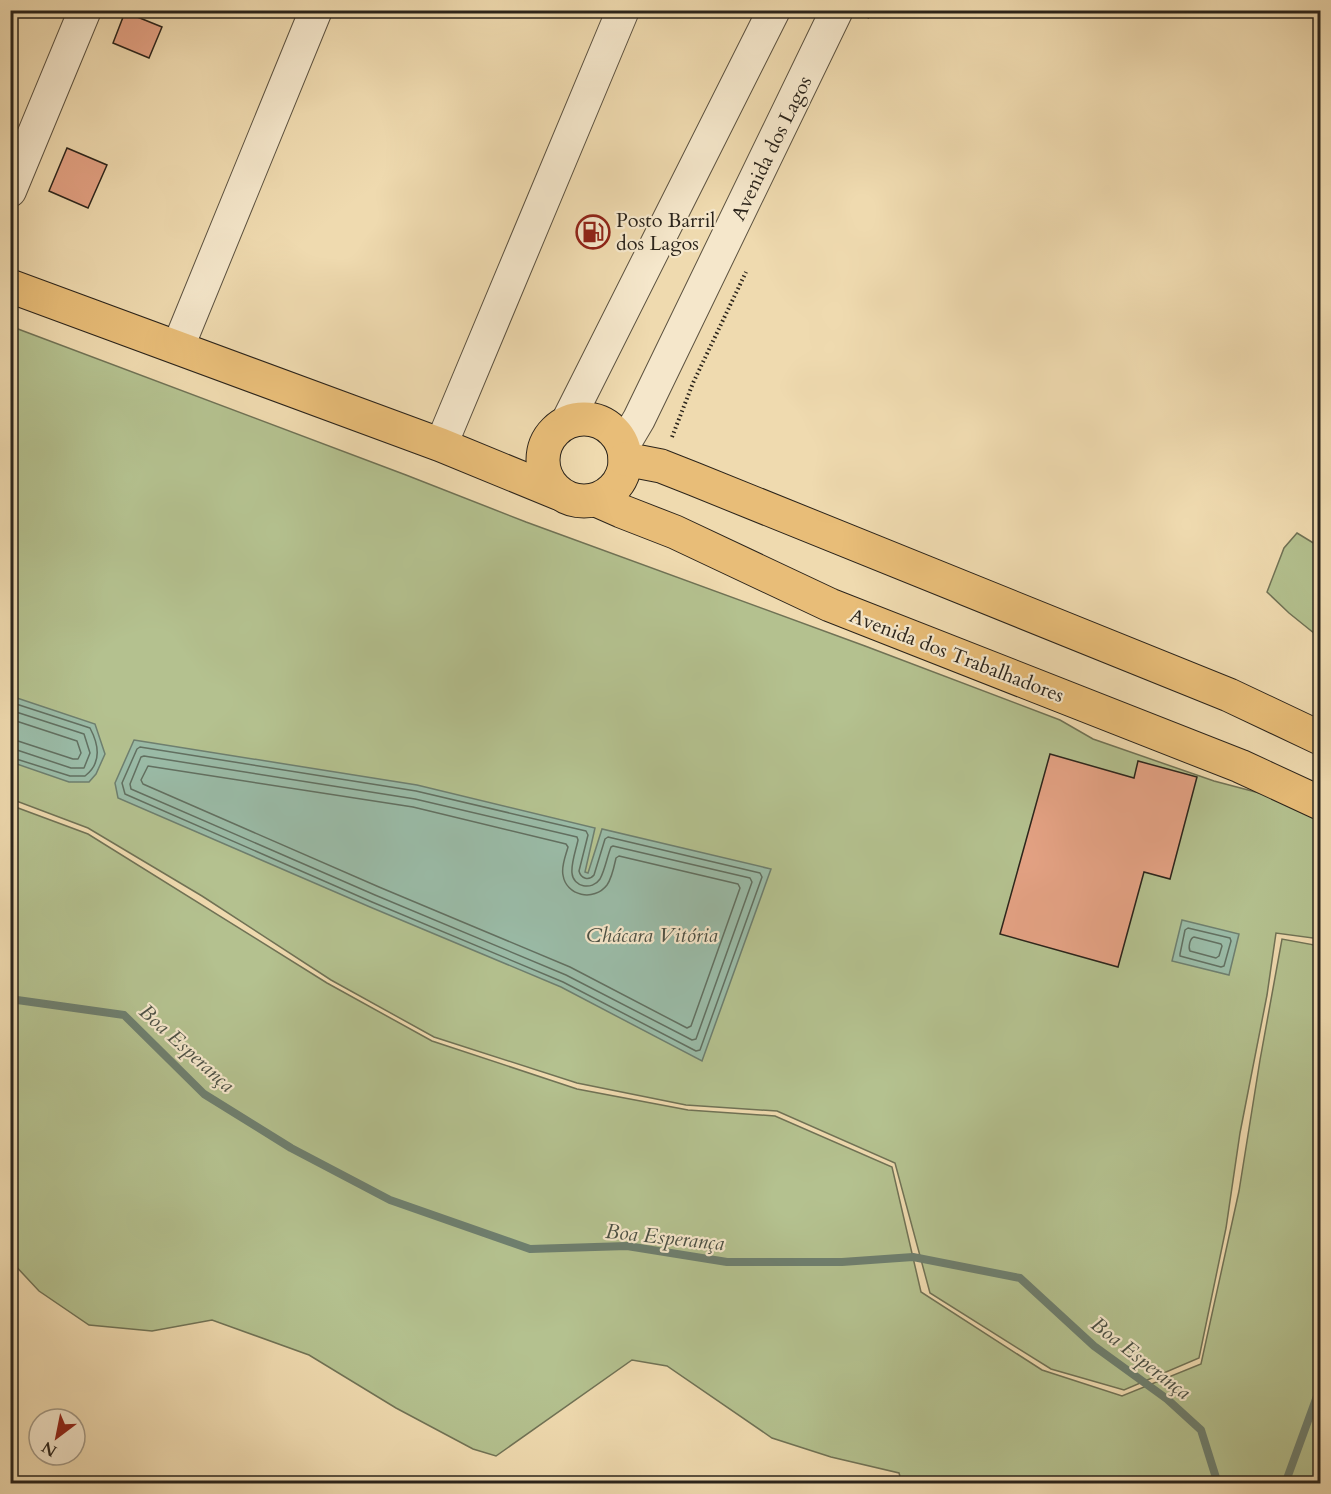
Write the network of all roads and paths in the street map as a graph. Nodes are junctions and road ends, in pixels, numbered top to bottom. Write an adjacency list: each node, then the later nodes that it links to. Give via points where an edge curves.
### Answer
1 (86, 10): 7 (street)
2 (316, 10): 10 (street)
3 (623, 10): 12 (street)
4 (774, 10): 11 (street)
5 (870, 10): 6 (path)
6 (851, 16): 14 (street, Avenida dos Lagos)
7 (10, 191)
8 (746, 271): 15 (path, via 693,382)
9 (10, 285): 10 (main road, Avenida dos Trabalhadores)
10 (178, 347): 12 (main road, Avenida dos Trabalhadores)
11 (567, 422): 13 (main road, via 556,429); 14 (main road, via 593,420 606,425 616,434)
12 (441, 445): 16 (main road, Avenida dos Trabalhadores)
13 (543, 449): 16 (main road); 17 (main road, via 546,478)
14 (624, 452): 15 (main road); 18 (main road, via 618,484)
15 (661, 466): 19 (main road, via 1229,695)
16 (494, 468): 17 (main road, Avenida dos Trabalhadores)
17 (558, 493): 18 (main road, Avenida dos Trabalhadores, via 570,500)
18 (597, 500): 20 (main road, Avenida dos Trabalhadores, via 830,605 1240,765)
19 (1320, 738)
20 (1320, 803)

